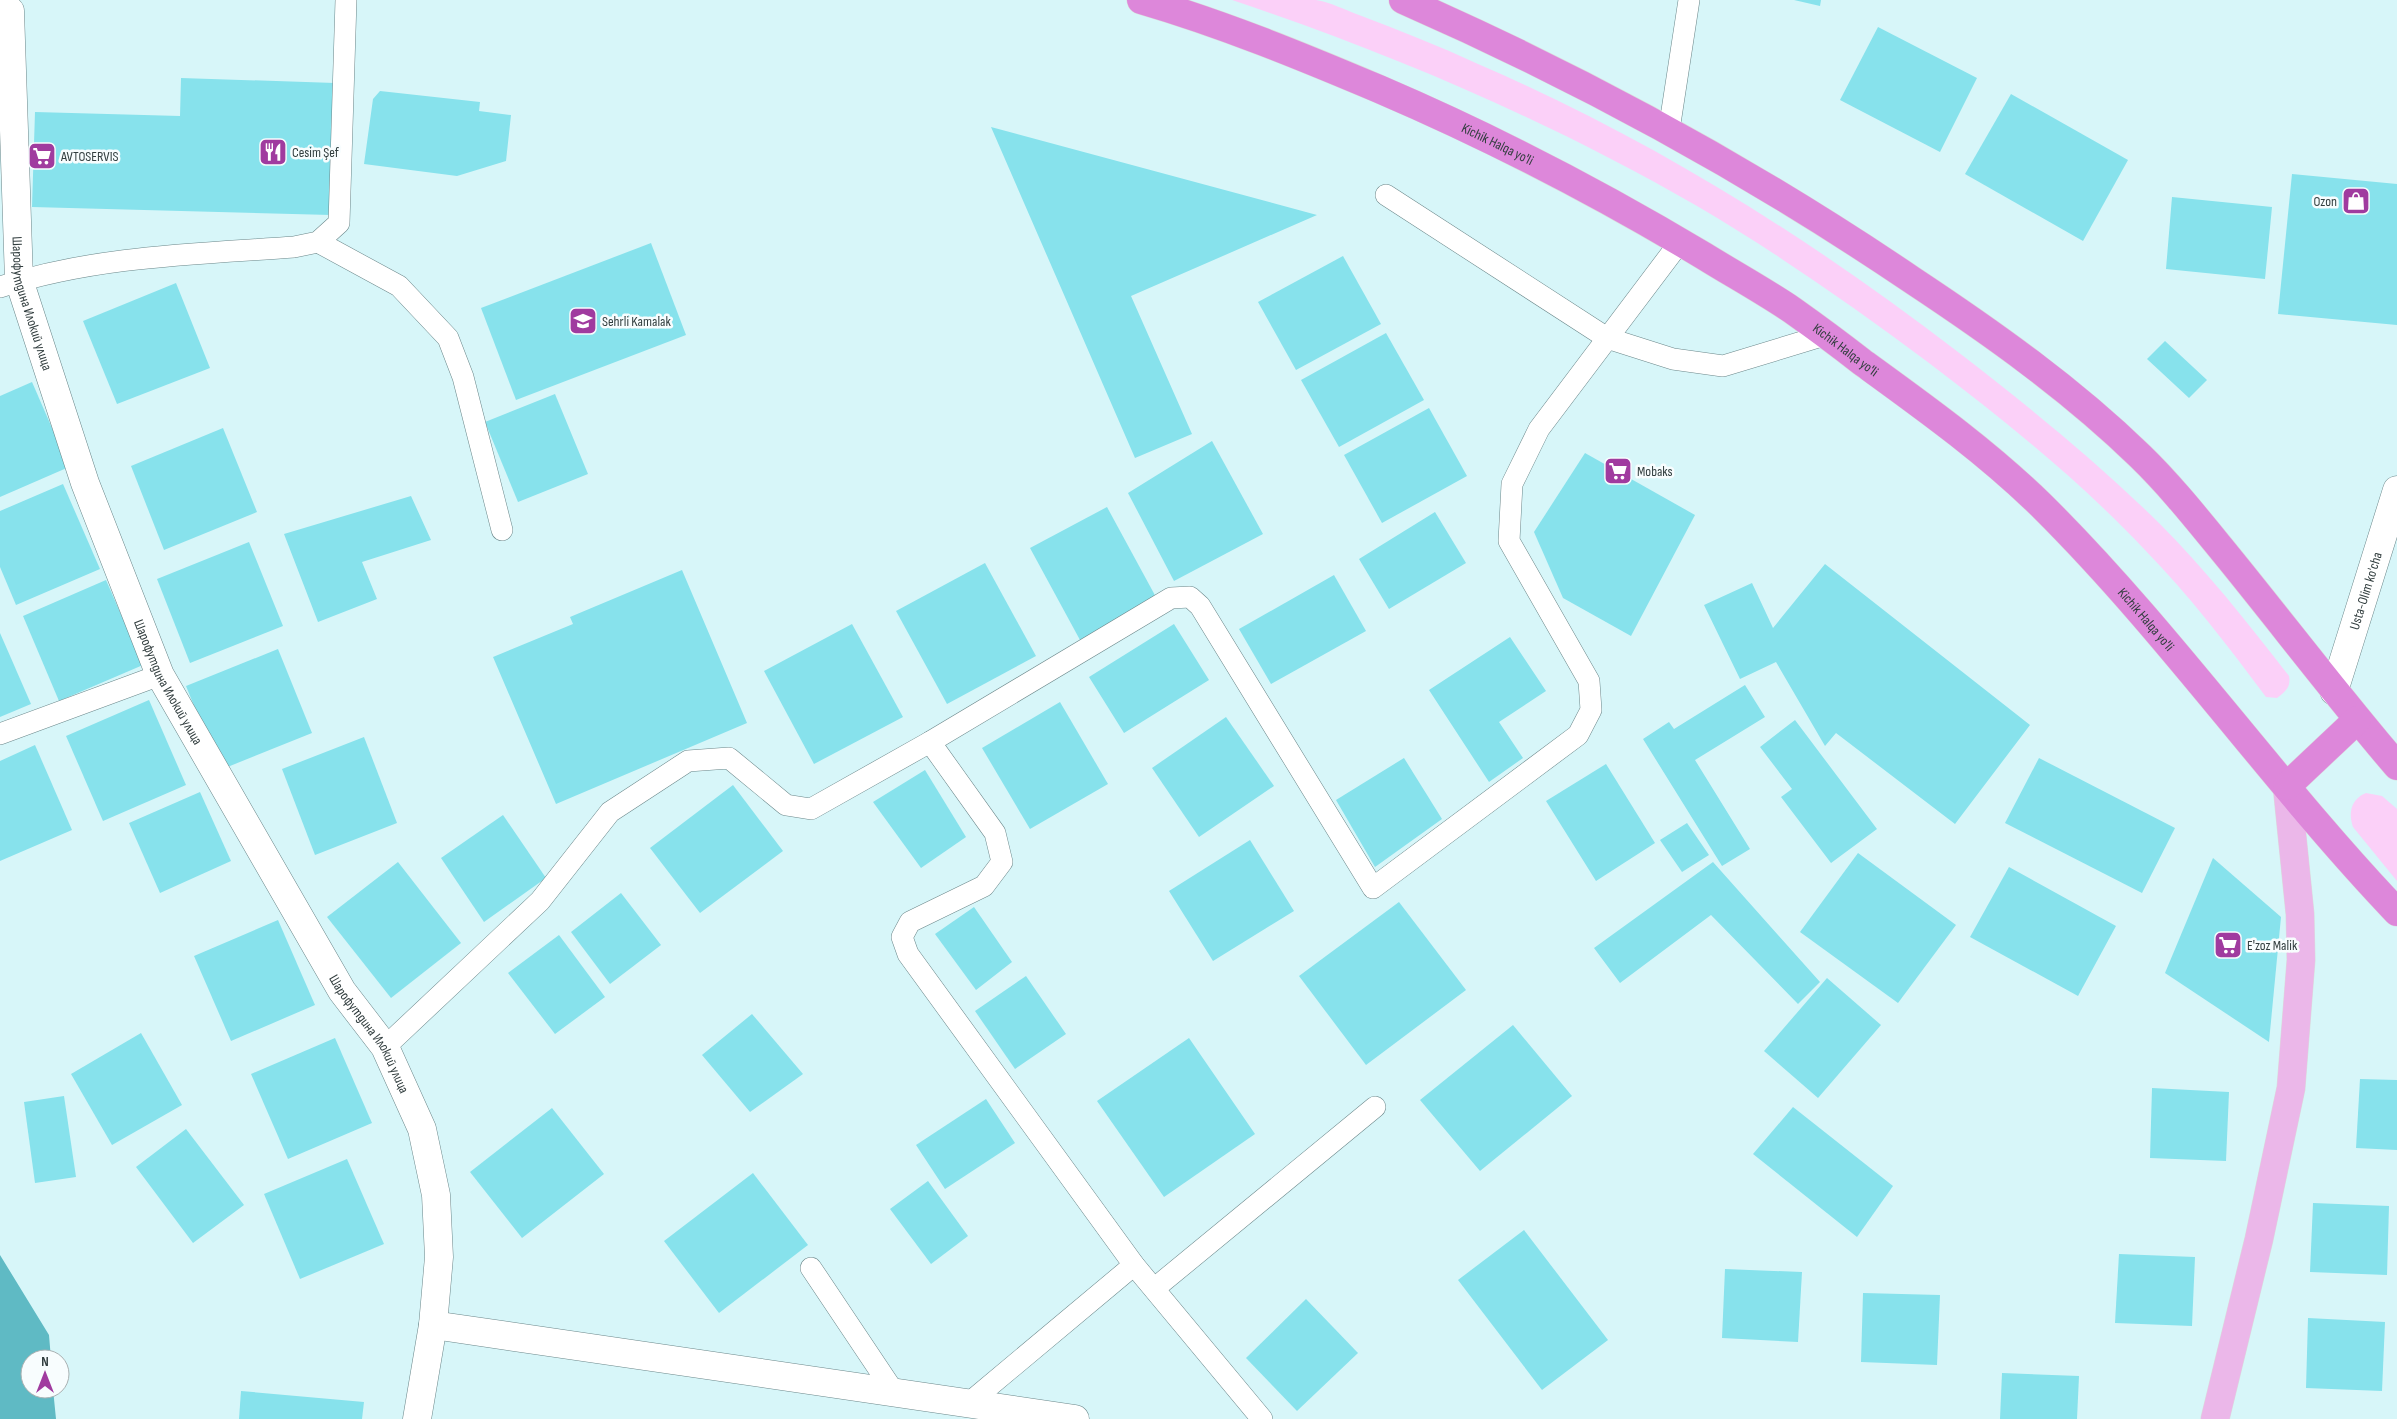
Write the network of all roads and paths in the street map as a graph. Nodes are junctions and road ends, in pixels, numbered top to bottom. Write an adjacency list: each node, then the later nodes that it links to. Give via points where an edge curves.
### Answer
1 (346, 0): 8 (lane, via 339,223)
2 (1141, 0): 9 (highway, Kichik Halqa yo'li, via 1260,40 1402,99 1574,182)
3 (1403, 0): 6 (highway, via 1537,62)
4 (1689, 0): 6 (lane)
5 (0, 2): 10 (street, Шарофутдина Илокий улица, via 10,11)
6 (1669, 130): 16 (highway, via 1869,251 2002,342 2070,394 2141,457 2198,520)
7 (1386, 195): 12 (lane)
8 (318, 242): 10 (lane, via 294,247 133,258); 14 (lane, via 399,286 448,338 463,377)
9 (1680, 242): 11 (highway, Kichik Halqa yo'li, via 1789,308); 12 (lane)
10 (10, 284): 15 (street, Шарофутдина Илокий улица)
11 (1825, 335): 12 (lane, via 1723,366 1673,359); 21 (highway, Kichik Halqa yo'li, via 1944,422 2039,503 2153,625)
12 (1607, 338): 19 (lane, via 1539,429 1512,484 1509,541 1589,682 1591,710 1578,735 1372,888 1200,606 1190,597 1171,598)
13 (2397, 490): 16 (street, Usta-Olim ko'cha)
14 (502, 530)
15 (160, 675): 18 (lane); 23 (street, Шарофутдина Илокий улица, via 342,991)
16 (2334, 691): 17 (highway)
17 (2358, 720): 20 (highway); 21 (highway)
18 (0, 734)
19 (930, 742): 23 (lane, via 811,809 786,805 729,758 688,761 610,812 540,901); 25 (lane, via 995,833 1002,862 984,886 910,922 902,937 908,954)
20 (2397, 766)
21 (2287, 786): 22 (highway, Kichik Halqa yo'li, via 2342,854); 34 (main road, via 2300,914 2301,960 2291,1088 2259,1239)
22 (2397, 912)
23 (385, 1047): 28 (street, Шарофутдина Илокий улица, via 422,1129 436,1195 439,1257)
24 (1375, 1107): 27 (lane)
25 (1134, 1266): 27 (lane); 30 (lane)
26 (811, 1268): 29 (lane)
27 (1155, 1288): 33 (lane)
28 (433, 1326): 29 (street); 31 (street, Шарофутдина Илокий улица)
29 (894, 1392): 30 (street)
30 (969, 1403): 32 (street)
31 (417, 1419)
32 (1075, 1419)
33 (1262, 1419)
34 (2215, 1419)

